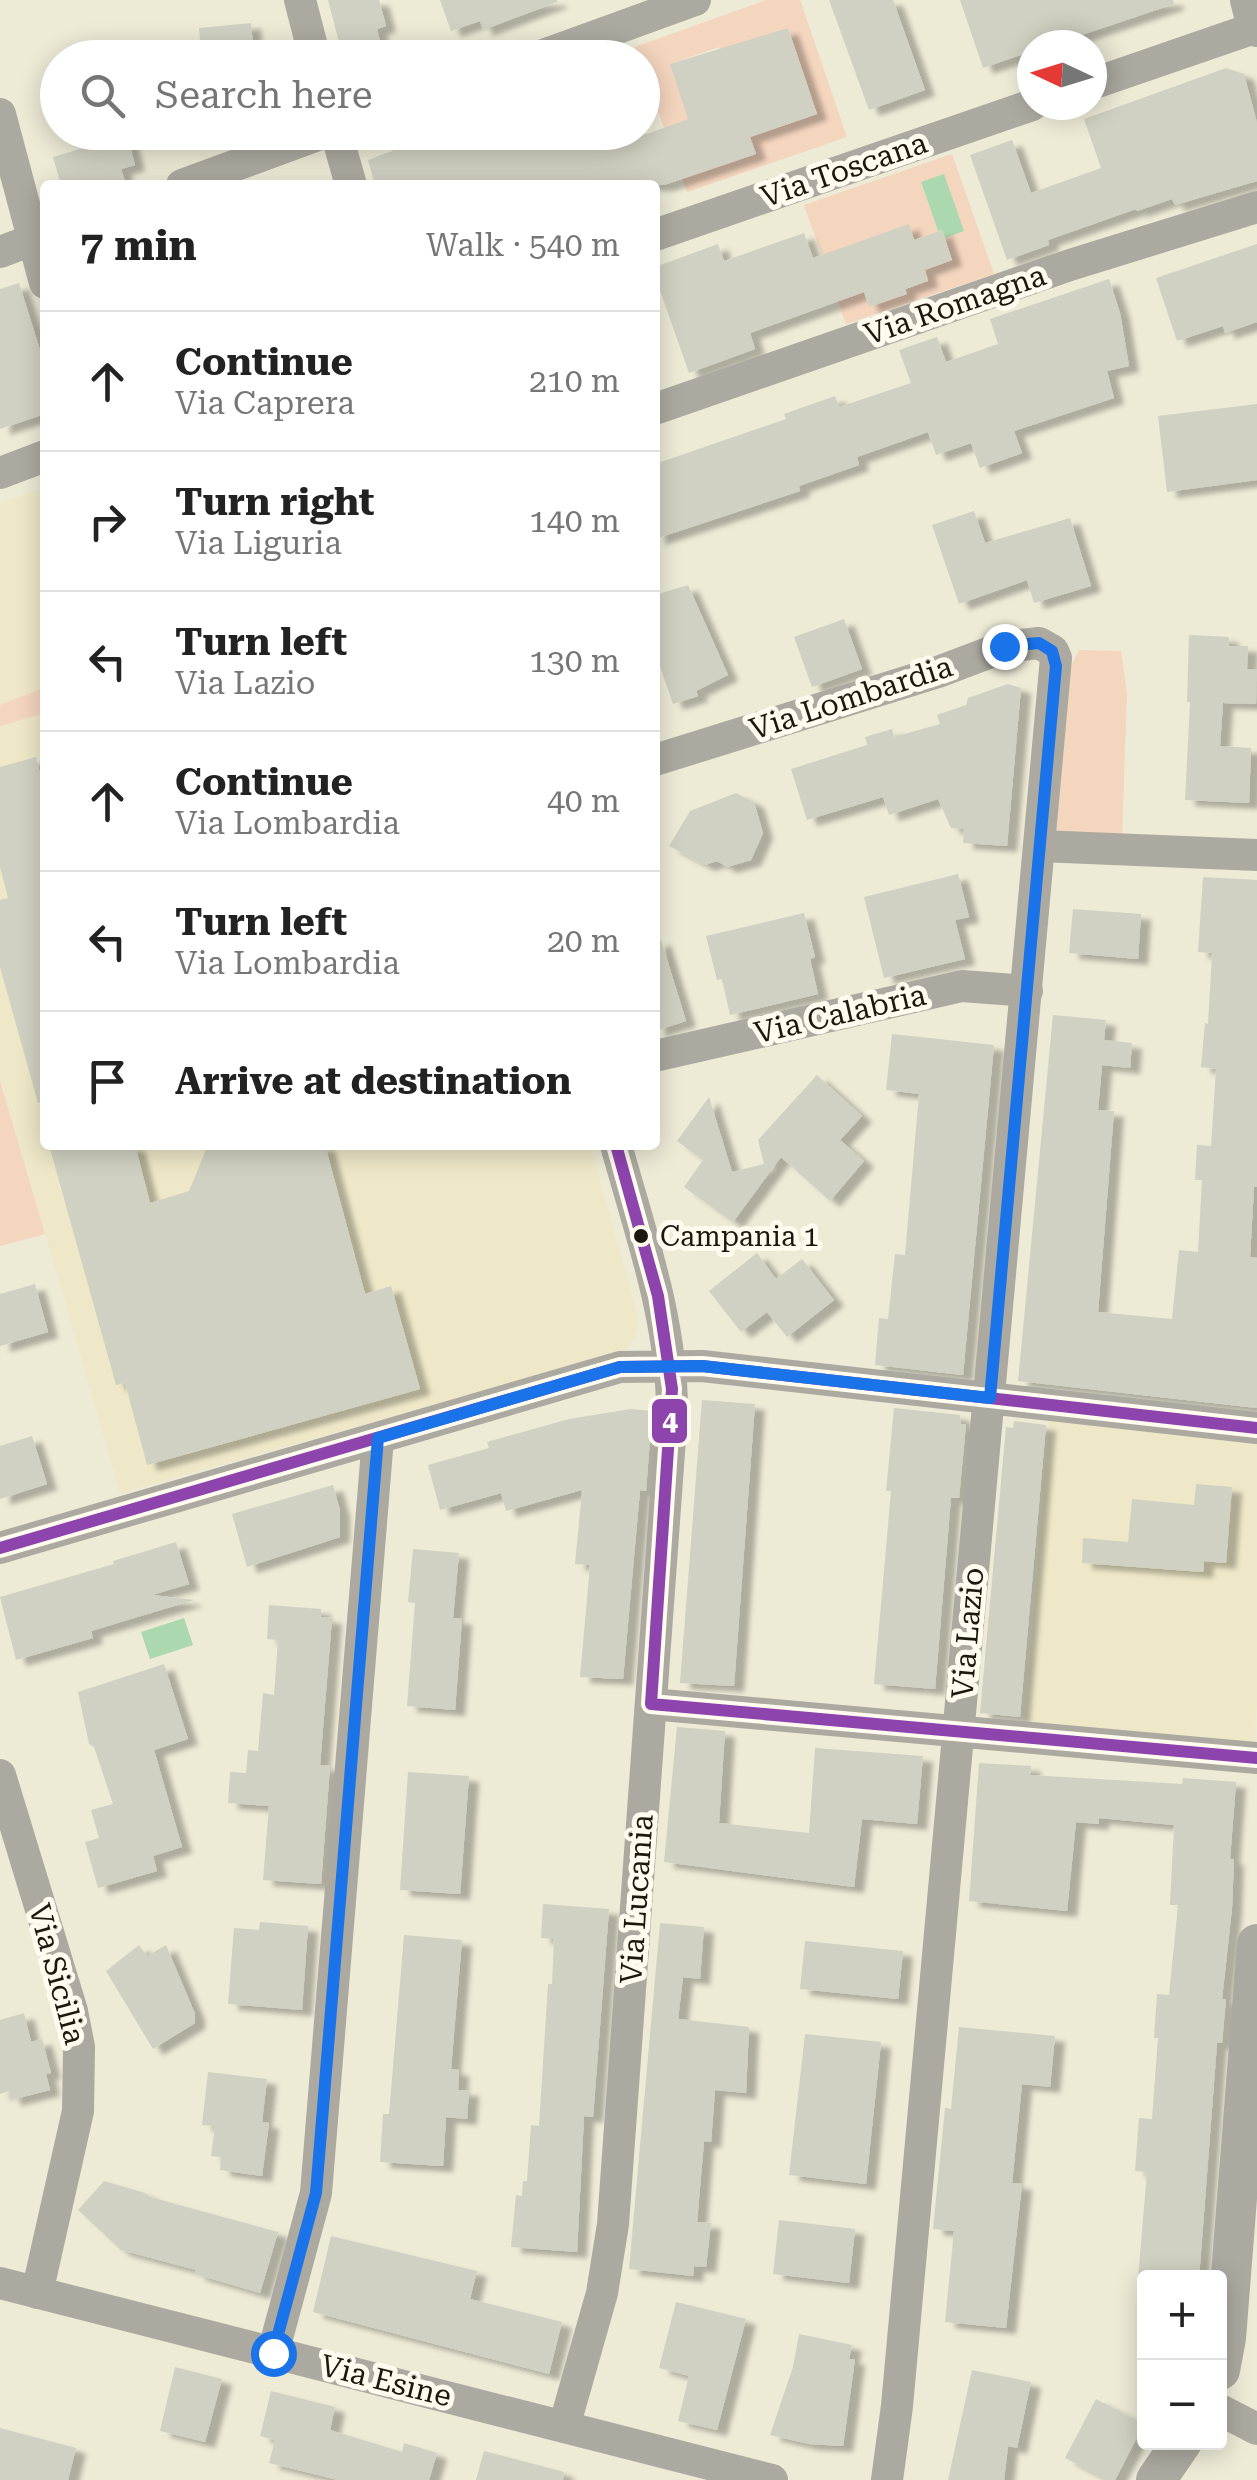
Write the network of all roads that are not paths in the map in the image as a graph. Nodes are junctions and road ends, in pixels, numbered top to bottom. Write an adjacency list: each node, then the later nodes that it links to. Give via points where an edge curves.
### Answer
1 (300, 0): 5 (street)
2 (696, 0): 6 (street)
3 (1250, 0): 4 (street)
4 (1257, 27): 7 (street)
5 (311, 40)
6 (585, 40)
7 (1107, 79)
8 (1017, 109): 15 (street, Via Toscana)
9 (0, 114): 16 (street)
10 (277, 150): 12 (street)
11 (341, 150): 13 (street)
12 (196, 180)
13 (350, 180)
14 (1257, 207): 18 (street, Via Romagna)
15 (660, 233)
16 (39, 238): 17 (street)
17 (0, 252)
18 (660, 407)
19 (40, 458): 20 (street)
20 (0, 473)
21 (660, 758): 22 (street, Via Lombardia, via 1004,646 1039,643 1052,651 1056,666)
22 (1040, 846): 23 (street); 24 (street, Via Lazio)
23 (1257, 855)
24 (1027, 990): 25 (street, Via Calabria, via 962,986); 28 (street, Via Lazio)
25 (660, 1055)
26 (617, 1150): 27 (street, Via Lucania)
27 (670, 1365): 28 (street); 30 (street, via 620,1367); 32 (street, Via Lucania)
28 (990, 1398): 29 (street); 33 (street, Via Lazio)
29 (1257, 1428)
30 (378, 1438): 31 (street); 39 (street, via 316,2193)
31 (0, 1548)
32 (651, 1704): 33 (street); 42 (street, Via Lucania, via 613,2224 602,2293)
33 (959, 1732): 34 (street); 46 (street, Via Lazio)
34 (1257, 1758)
35 (0, 1775): 38 (street, Via Sicilia, via 79,2047 78,2111)
36 (1257, 1944): 40 (street)
37 (0, 2283): 38 (street, Via Esine)
38 (37, 2293): 39 (street, Via Esine)
39 (273, 2353): 42 (street, Via Esine)
40 (1222, 2360)
41 (1227, 2414): 43 (street)
42 (564, 2427): 45 (street, Via Esine)
43 (1257, 2429)
44 (1177, 2450): 47 (street)
45 (772, 2480)
46 (888, 2480)
47 (1156, 2480)

